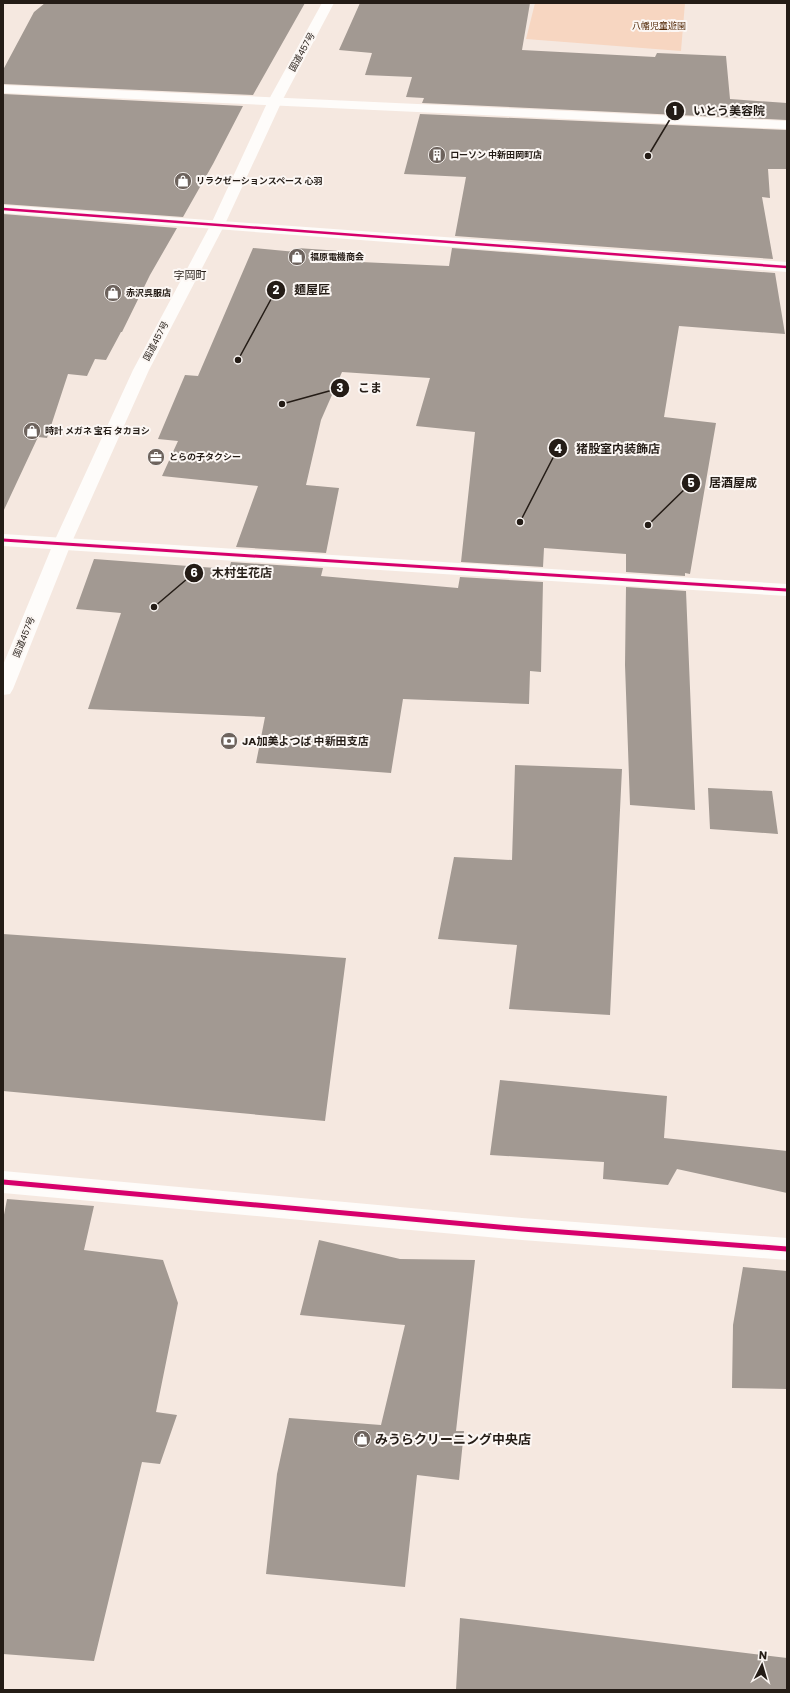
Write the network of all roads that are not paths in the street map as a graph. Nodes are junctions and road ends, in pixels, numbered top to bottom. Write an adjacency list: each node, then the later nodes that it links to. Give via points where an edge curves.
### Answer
1 (328, 3): 3 (main road, 国道457号)
2 (3, 89): 3 (main road)
3 (275, 101): 4 (main road); 6 (main road, 国道457号)
4 (787, 125)
5 (3, 209): 6 (main road)
6 (218, 224): 7 (main road); 9 (main road, 国道457号, via 141,370)
7 (787, 267)
8 (3, 540): 9 (main road)
9 (62, 544): 10 (main road); 11 (main road, 国道457号)
10 (787, 590)
11 (3, 689)
12 (3, 1182): 13 (main road, via 522,1229)
13 (787, 1248)

